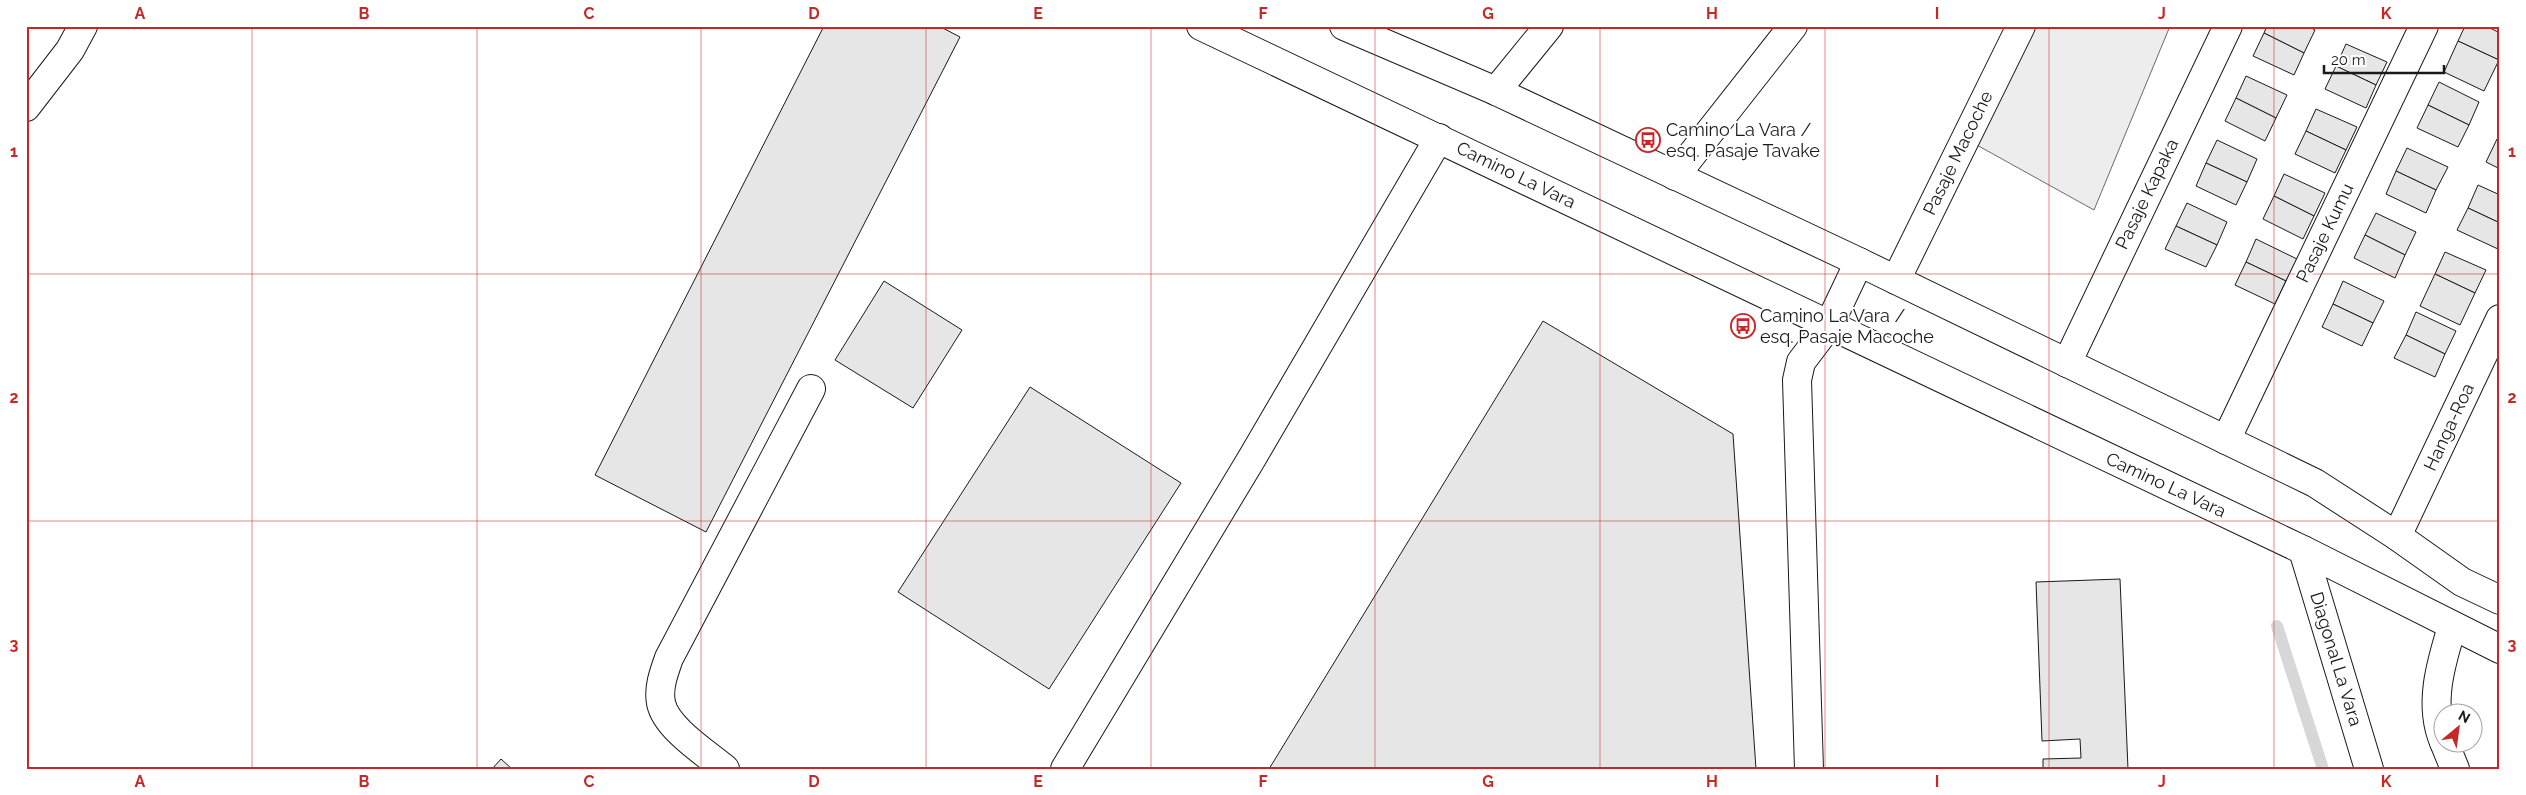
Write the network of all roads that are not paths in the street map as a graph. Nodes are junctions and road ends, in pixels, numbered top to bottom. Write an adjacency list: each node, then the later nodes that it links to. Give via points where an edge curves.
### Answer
1 (83, 26): 10 (street, via 65,58)
2 (1344, 26): 9 (street)
3 (1549, 26): 9 (street)
4 (1793, 26): 12 (street)
5 (2021, 26): 14 (street, Pasaje Macoche)
6 (2228, 26): 17 (street, Pasaje Kapaka)
7 (2424, 26): 19 (street, Pasaje Kumu)
8 (1213, 29): 11 (street, Camino La Vara)
9 (1496, 91): 12 (street)
10 (26, 107)
11 (1439, 138): 16 (street, Camino La Vara); 28 (street)
12 (1676, 176): 13 (street)
13 (1859, 262): 14 (street); 16 (street)
14 (1896, 280): 17 (street)
15 (2500, 319): 20 (street, Hanga-Roa)
16 (1829, 325): 21 (street, Camino La Vara); 29 (street, via 1802,362 1797,380)
17 (2067, 363): 19 (street)
18 (811, 390): 27 (street, via 669,658 662,678 661,704 672,725)
19 (2226, 440): 20 (street, via 2315,483)
20 (2397, 536): 22 (street, via 2462,582)
21 (2303, 550): 23 (street, Camino La Vara); 30 (street, Diagonal La Vara)
22 (2500, 600)
23 (2452, 627): 24 (street, Camino La Vara); 25 (street, via 2438,675)
24 (2500, 649)
25 (2438, 702)
26 (2448, 752): 31 (street)
27 (725, 769)
28 (1065, 769)
29 (1809, 769)
30 (2369, 769)
31 (2455, 769)

